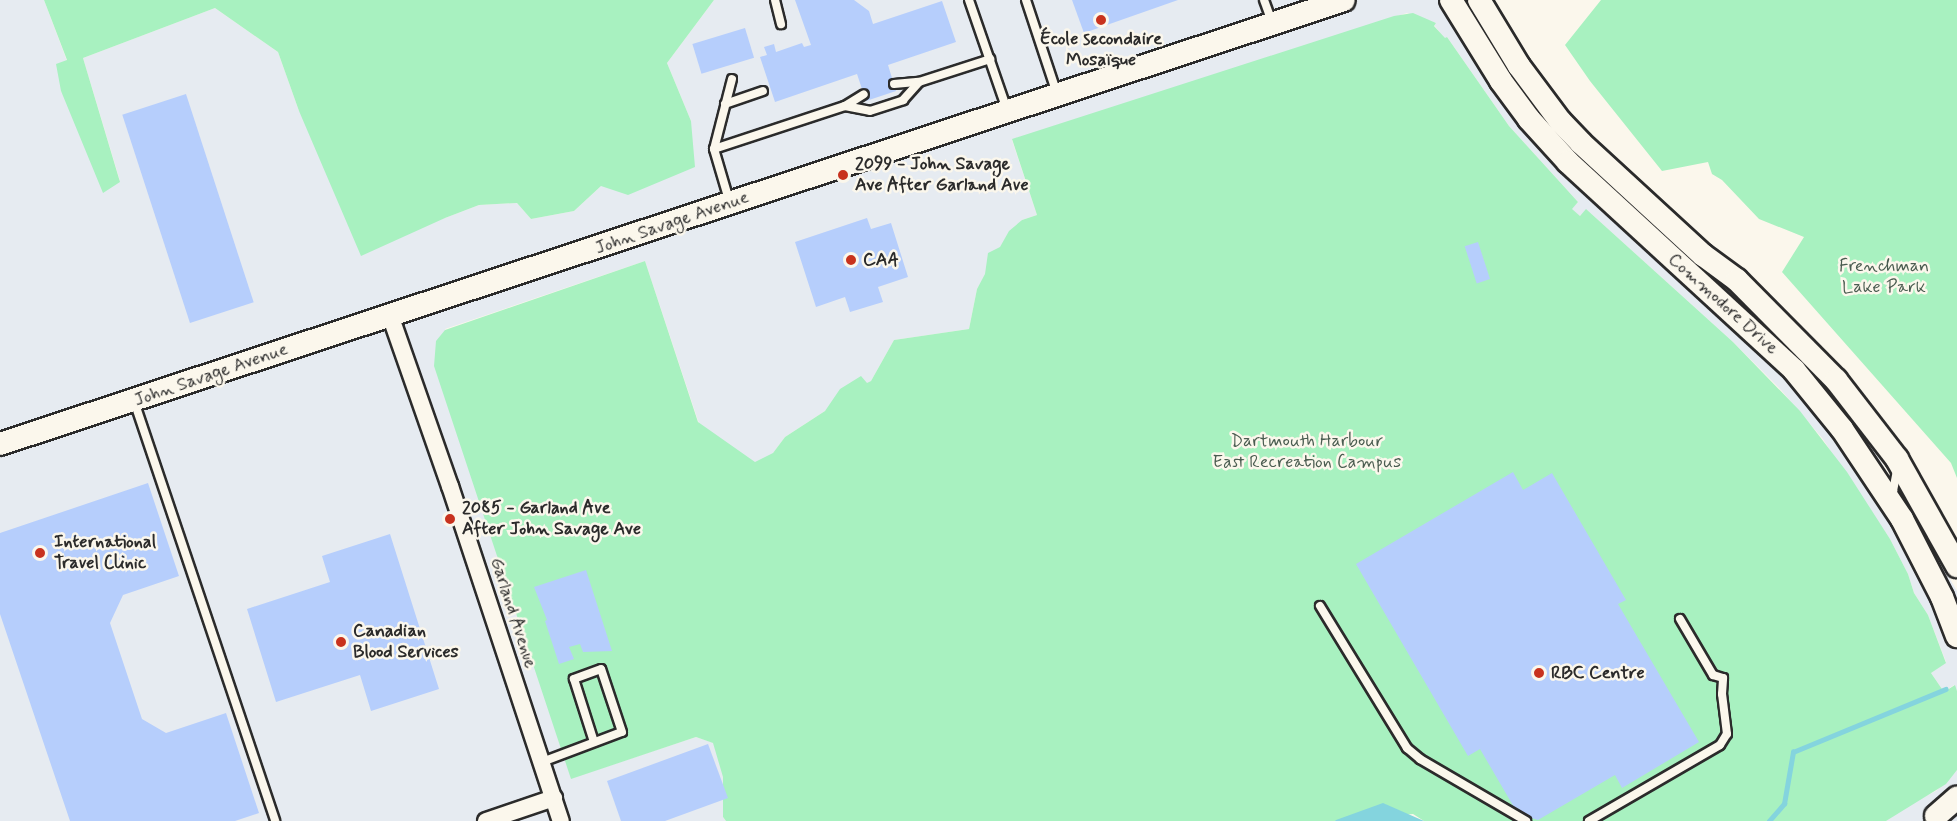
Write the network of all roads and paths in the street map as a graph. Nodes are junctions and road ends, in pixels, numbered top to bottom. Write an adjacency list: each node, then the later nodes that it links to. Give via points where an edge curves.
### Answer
1 (775, 0): 8 (lane)
2 (969, 0): 10 (lane)
3 (1026, 0): 16 (lane)
4 (1264, 0): 9 (lane)
5 (1344, 0): 9 (main road, John Savage Avenue)
6 (1450, 0): 22 (main road, Commodore Drive, via 1529,118 1568,162)
7 (1479, 0): 22 (main road, Commodore Drive, via 1519,66)
8 (781, 24)
9 (1272, 24): 16 (main road, John Savage Avenue)
10 (990, 58): 12 (lane); 19 (lane)
11 (732, 79): 17 (lane)
12 (919, 82): 13 (lane); 18 (lane, via 903,100 870,111)
13 (894, 84)
14 (764, 91): 17 (lane)
15 (864, 94): 18 (lane)
16 (1057, 95): 19 (main road, John Savage Avenue)
17 (725, 104): 20 (lane)
18 (845, 106): 20 (lane)
19 (1007, 111): 21 (main road, John Savage Avenue)
20 (714, 149): 21 (lane)
21 (730, 204): 23 (main road, John Savage Avenue)
22 (1634, 209): 26 (main road, Commodore Drive, via 1737,280 1836,380); 27 (main road, Commodore Drive, via 1794,370 1842,429)
23 (390, 315): 24 (main road, John Savage Avenue); 33 (street, Garland Avenue)
24 (134, 401): 25 (main road, John Savage Avenue); 37 (lane)
25 (0, 444)
26 (1897, 459): 27 (lane, via 1897,479); 28 (main road, Commodore Drive)
27 (1888, 497): 31 (main road, Commodore Drive, via 1942,597)
28 (1957, 566)
29 (1320, 606): 40 (lane, via 1407,748)
30 (1680, 619): 41 (lane, via 1713,675 1723,678 1727,734 1720,745)
31 (1957, 636)
32 (594, 742): 32 (lane, via 622,732 601,669 574,679); 33 (lane)
33 (542, 762): 34 (street, Garland Avenue)
34 (554, 798): 38 (street); 39 (street, Garland Avenue)
35 (1957, 798): 36 (main road)
36 (1941, 815)
37 (275, 821)
38 (486, 821)
39 (561, 821)
40 (1526, 821)
41 (1588, 821)

